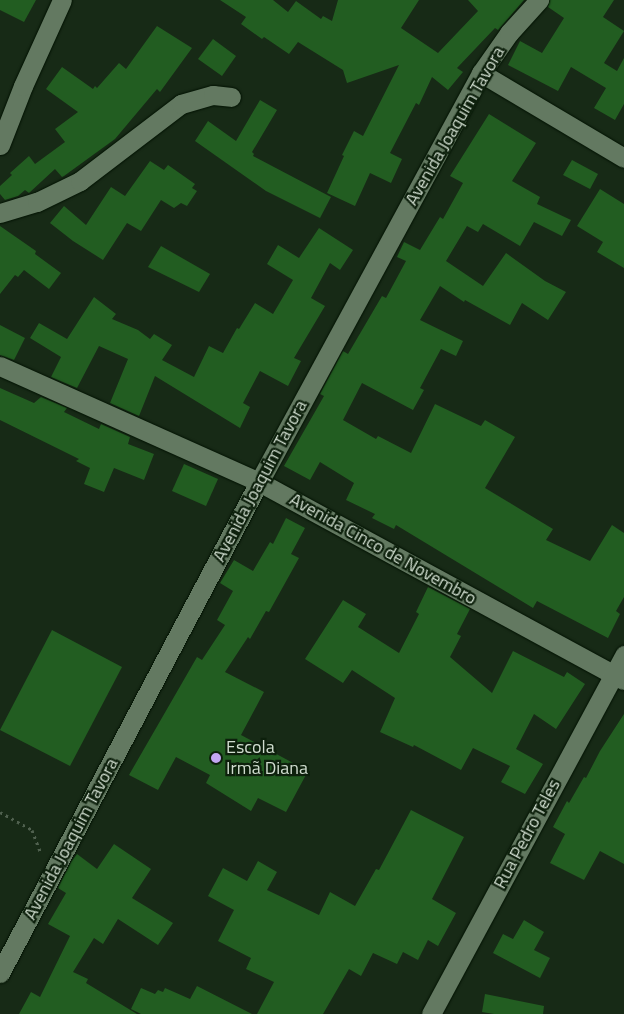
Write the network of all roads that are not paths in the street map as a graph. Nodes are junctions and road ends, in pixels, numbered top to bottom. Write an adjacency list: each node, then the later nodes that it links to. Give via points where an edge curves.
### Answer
1 (62, 0): 5 (street)
2 (539, 0): 3 (street, Avenida Joaquim Tavora, via 509,33)
3 (481, 73): 6 (street); 9 (street, Avenida Joaquim Tavora)
4 (231, 97): 7 (street, via 213,95 181,104 80,181 37,202)
5 (0, 145)
6 (624, 158)
7 (0, 213)
8 (0, 366): 9 (street, Avenida Cinco de Novembro)
9 (259, 482): 11 (street, Avenida Cinco de Novembro); 12 (street, Avenida Joaquim Tavora)
10 (624, 655): 11 (street, Rua Pedro Teles)
11 (619, 678): 13 (street, Rua Pedro Teles)
12 (0, 973)
13 (431, 1014)

